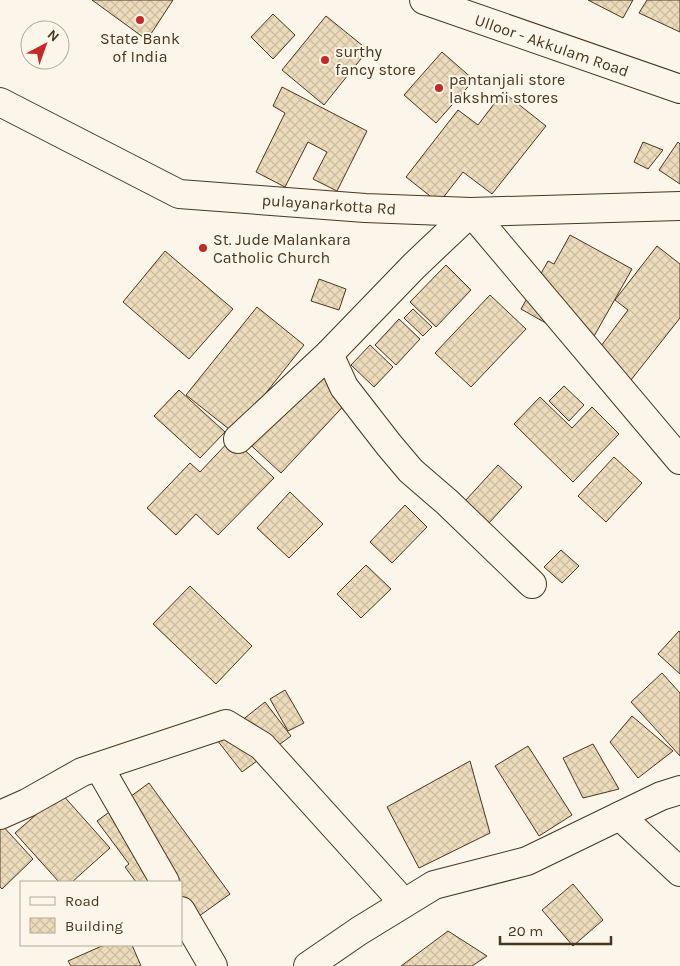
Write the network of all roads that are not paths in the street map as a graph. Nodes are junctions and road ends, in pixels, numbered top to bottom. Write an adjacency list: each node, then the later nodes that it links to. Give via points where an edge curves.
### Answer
1 (424, 0): 2 (street, Ulloor - Akkulam Road)
2 (680, 89)
3 (0, 102): 5 (street, pulayanarkotta Rd, via 180,194 365,208)
4 (680, 206): 5 (street, pulayanarkotta Rd)
5 (472, 212): 6 (street, via 414,266); 8 (street)
6 (329, 354): 7 (street); 9 (street, via 344,387 411,471)
7 (238, 440)
8 (680, 460)
9 (532, 584)
10 (99, 767): 12 (street, via 82,772); 15 (street); 16 (street, via 226,724 262,746)
11 (680, 790): 13 (street)
12 (0, 815)
13 (620, 816): 14 (street); 16 (street, via 527,861 434,885)
14 (680, 872)
15 (164, 881)
16 (404, 903): 19 (street)
17 (182, 913): 18 (street)
18 (213, 966)
19 (308, 966)

